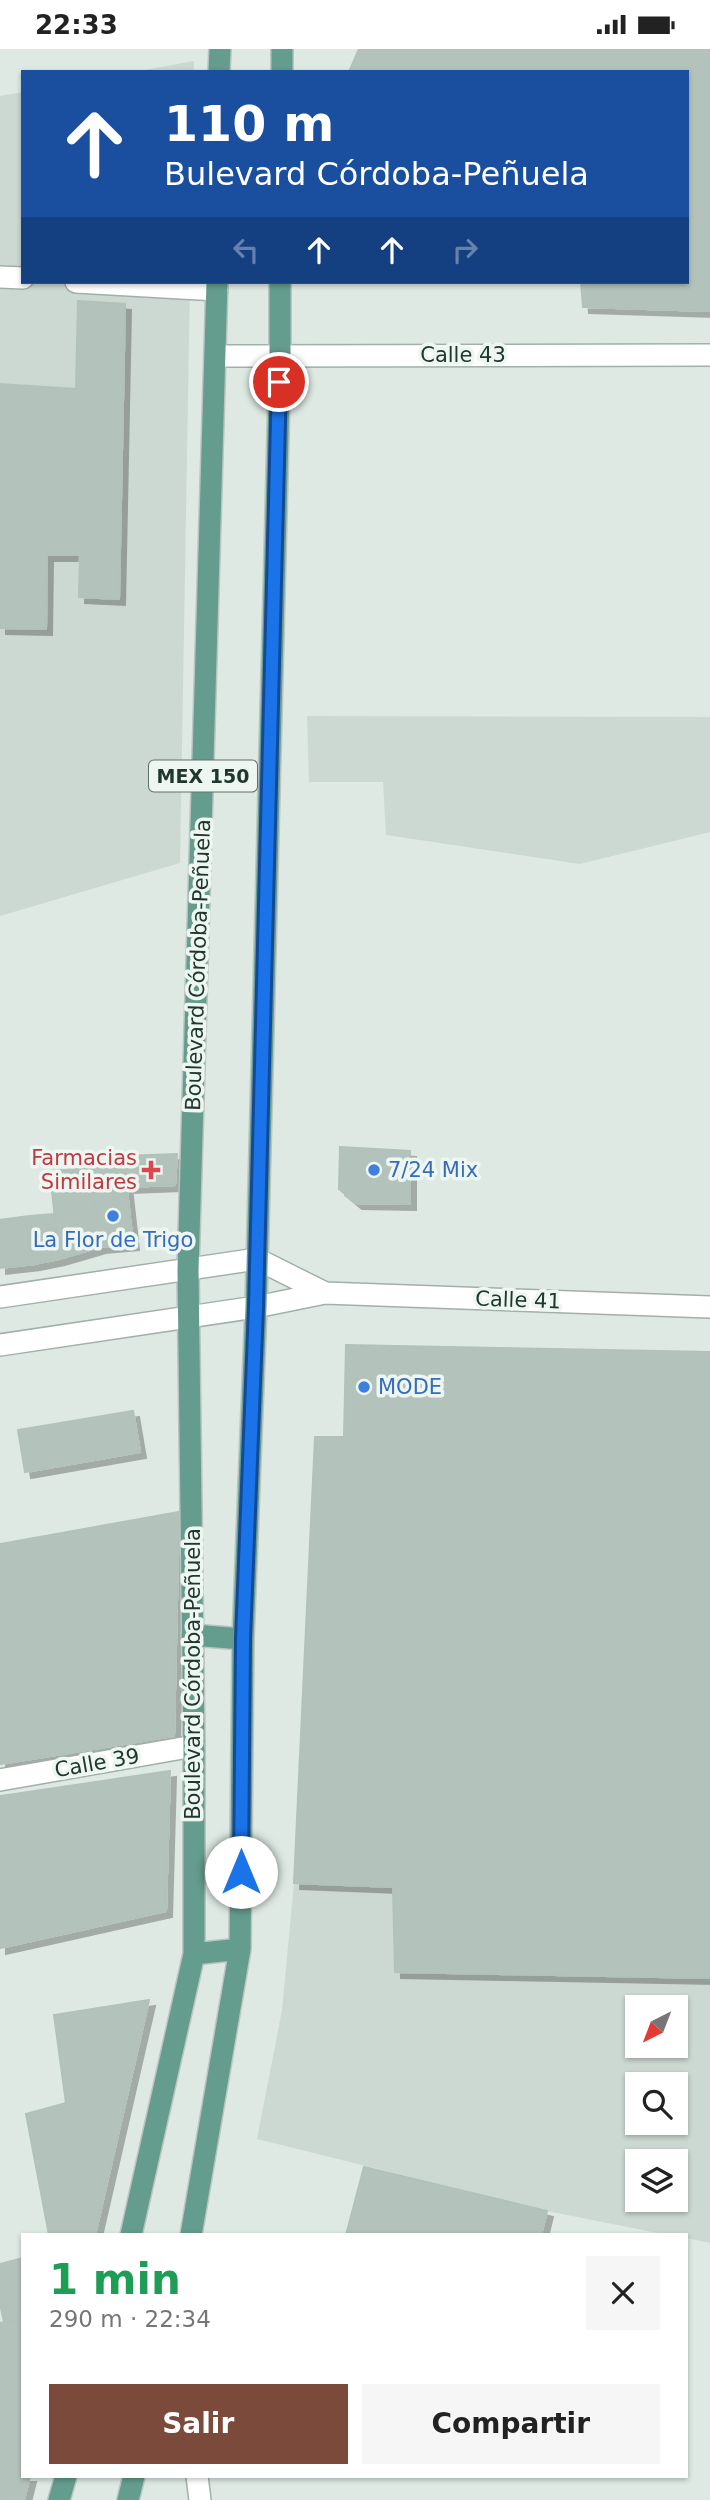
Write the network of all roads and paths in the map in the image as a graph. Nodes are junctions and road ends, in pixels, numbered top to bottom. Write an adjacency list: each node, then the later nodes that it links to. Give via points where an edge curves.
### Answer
1 (220, 49): 3 (main road)
2 (282, 49): 4 (main road)
3 (219, 70)
4 (282, 70)
5 (0, 277): 6 (street)
6 (21, 278)
7 (146, 284): 9 (street)
8 (280, 284): 10 (main road, MEX 150)
9 (217, 286): 12 (main road, Boulevard Córdoba-Peñuela / MEX 150)
10 (280, 355): 11 (street, Calle 43); 12 (street, Calle 43); 13 (main road, MEX 150)
11 (710, 355)
12 (216, 356): 14 (main road, Boulevard Córdoba-Peñuela / MEX 150)
13 (257, 1259): 14 (street); 15 (street, Calle 41); 17 (main road, MEX 150)
14 (188, 1270): 16 (street); 19 (main road, MEX 150)
15 (325, 1293): 17 (street, Calle 41); 18 (street, Calle 41)
16 (0, 1297)
17 (256, 1307): 19 (street, Calle 41); 22 (main road, MEX 150)
18 (710, 1307)
19 (190, 1317): 20 (street, Calle 41); 21 (main road, Boulevard Córdoba-Peñuela / MEX 150)
20 (0, 1345)
21 (192, 1635): 22 (main road); 23 (main road, Boulevard Córdoba-Peñuela / MEX 150)
22 (243, 1639): 25 (main road, MEX 150)
23 (194, 1746): 24 (street, Calle 39); 26 (main road, Boulevard Córdoba-Peñuela / MEX 150)
24 (0, 1780)
25 (240, 1949): 26 (main road); 28 (main road, MEX 150)
26 (194, 1954): 27 (main road, Boulevard Córdoba-Peñuela / MEX 150)
27 (131, 2233)
28 (191, 2233)
29 (65, 2478): 32 (main road)
30 (134, 2478): 33 (main road)
31 (197, 2478): 34 (street)
32 (59, 2500)
33 (128, 2500)
34 (200, 2500)

